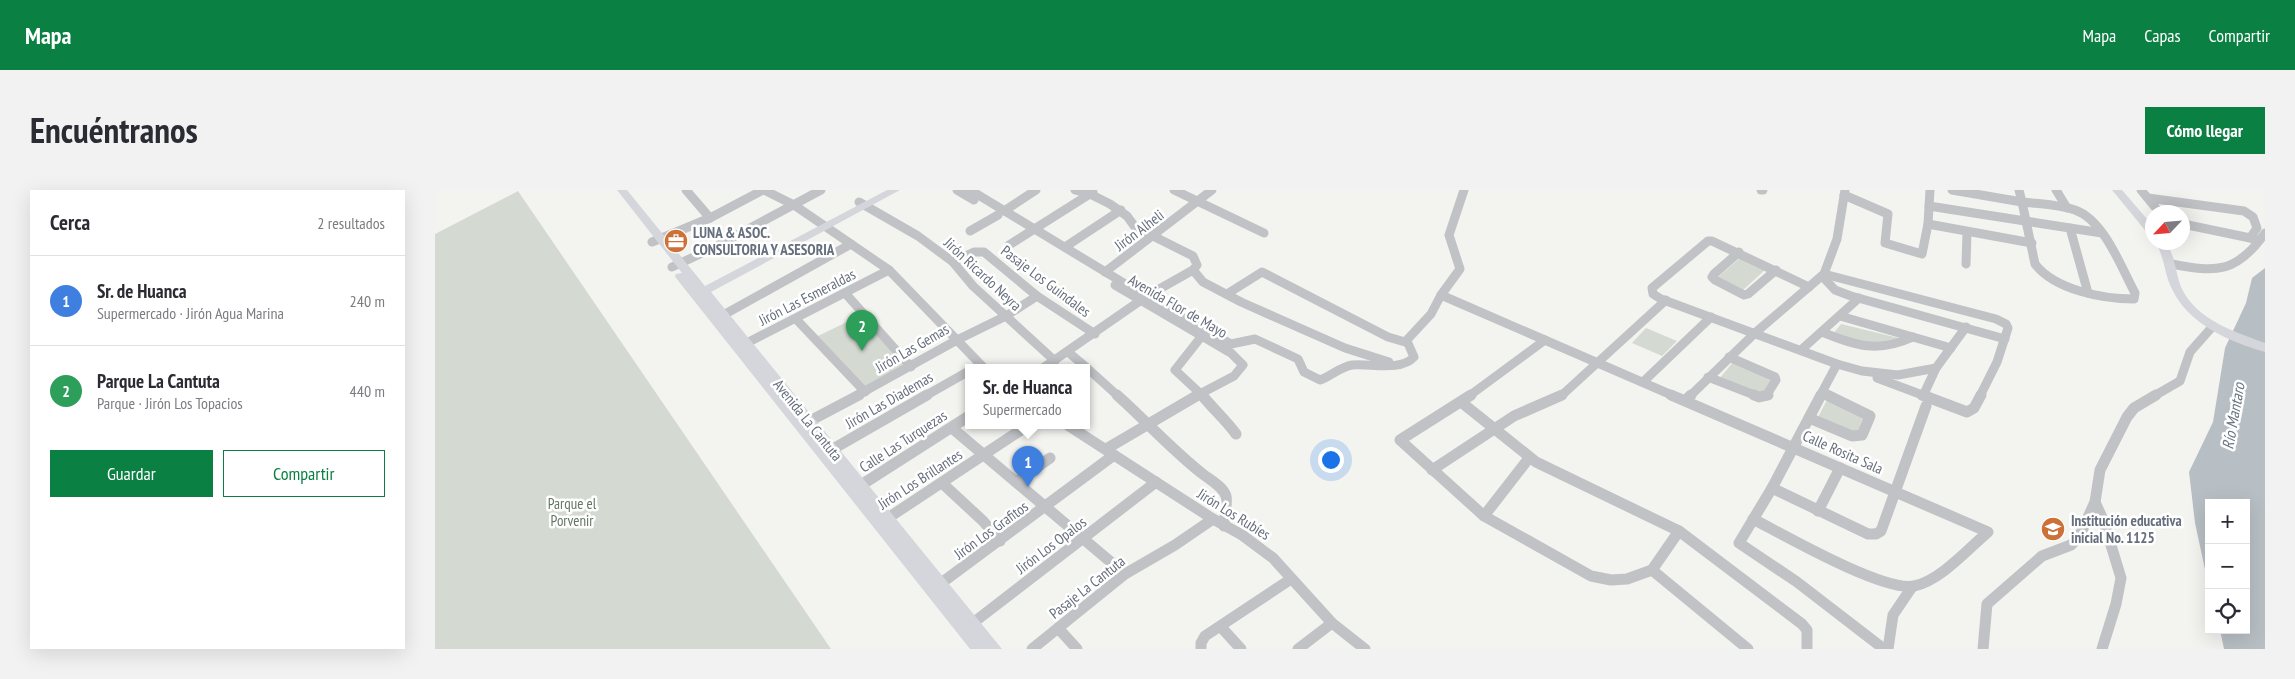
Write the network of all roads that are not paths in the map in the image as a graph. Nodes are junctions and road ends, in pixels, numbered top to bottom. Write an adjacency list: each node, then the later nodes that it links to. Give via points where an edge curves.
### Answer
1 (612, 190): 48 (main road, Avenida La Cantuta)
2 (622, 190): 48 (main road, Avenida La Cantuta)
3 (685, 190): 33 (street)
4 (764, 190): 27 (street); 33 (street)
5 (821, 190): 27 (street)
6 (881, 190): 26 (main road)
7 (895, 190): 26 (main road)
8 (957, 190): 32 (street, Avenida Flor de Mayo)
9 (1036, 190): 32 (street)
10 (1075, 190): 21 (street)
11 (1174, 190): 24 (street)
12 (1212, 190): 24 (street, Jirón Alheli)
13 (1464, 190): 69 (street, via 1448,230 1460,269)
14 (1930, 190): 29 (street)
15 (1952, 190): 25 (street)
16 (2019, 190): 25 (street)
17 (2056, 190): 30 (street)
18 (2117, 190): 35 (main road)
19 (2141, 190): 23 (street)
20 (973, 191): 32 (street, Avenida Flor de Mayo)
21 (1093, 192): 31 (street); 41 (street)
22 (1844, 193): 37 (street, via 1889,214 1885,243 1922,254); 63 (street, via 1837,239)
23 (2148, 198): 28 (street); 47 (street, via 2244,211 2253,217 2257,228)
24 (1198, 201): 43 (street); 46 (street, Jirón Alheli)
25 (2023, 202): 30 (street); 34 (street)
26 (862, 203): 36 (main road); 55 (street, Jirón Ricardo Neyra, via 918,236)
27 (793, 205): 36 (street); 58 (street)
28 (2154, 205)
29 (1929, 206): 34 (street); 37 (street)
30 (2067, 208): 44 (street, via 2090,218)
31 (1121, 210): 46 (street, via 1135,227); 52 (street)
32 (1001, 213): 40 (street); 41 (street, Avenida Flor de Mayo)
33 (710, 218): 48 (street)
34 (2027, 222): 39 (street); 49 (street)
35 (2145, 223)
36 (822, 224): 50 (street); 65 (main road)
37 (1928, 224): 42 (street)
38 (2190, 225): 47 (street)
39 (2070, 228): 44 (street); 67 (street)
40 (970, 231)
41 (1031, 231): 51 (street); 52 (street, Avenida Flor de Mayo); 72 (street, Avenida Flor de Mayo)
42 (1967, 232): 49 (street); 56 (street)
43 (1265, 233)
44 (2102, 233): 67 (street, via 2135,297 2125,299)
45 (2263, 237): 47 (street); 57 (street, via 2234,266 2223,270)
46 (1153, 238): 59 (street, via 1193,256); 62 (street, Jirón Alheli)
47 (2250, 238)
48 (657, 241): 58 (main road, Avenida La Cantuta)
49 (2032, 243): 67 (street, via 2035,264 2041,272 2065,288)
50 (851, 244): 60 (street); 77 (street)
51 (1009, 245)
52 (1065, 247): 62 (street, Avenida Flor de Mayo)
53 (2164, 250): 57 (main road)
54 (1739, 252): 61 (street); 61 (street, via 1713,274 1715,280 1744,295); 73 (street, via 1708,241 1652,288 1653,294)
55 (953, 262): 70 (street, Pasaje Los Guindales, via 974,252 984,252); 74 (street, Jirón Ricardo Neyra, via 973,286)
56 (1966, 264)
57 (2172, 264): 80 (main road, via 2184,301 2195,314)
58 (676, 265): 65 (main road, Avenida La Cantuta)
59 (1195, 266): 68 (street, via 1203,282); 72 (street)
60 (889, 270): 66 (street, Jirón Las Esmeraldas); 87 (street)
61 (1776, 270): 64 (street)
62 (1105, 272): 72 (street, Avenida Flor de Mayo)
63 (1823, 275): 64 (street); 71 (street, via 1835,290); 86 (street, via 2002,321 2008,328)
64 (1809, 287): 81 (street)
65 (698, 291): 77 (main road, Avenida La Cantuta)
66 (845, 293): 78 (street, Jirón Las Esmeraldas); 103 (street)
67 (2088, 293)
68 (1227, 294): 89 (street, via 1262,272 1388,337); 101 (street, via 1345,348)
69 (1441, 295): 88 (street, Calle Rosita Sala); 89 (street, via 1431,314)
70 (1037, 296): 74 (street, Jirón Las Gemas); 83 (street, Pasaje Los Guindales)
71 (1859, 298): 75 (street); 79 (street)
72 (1144, 299): 83 (street); 84 (street, Avenida Flor de Mayo); 101 (street, Avenida Flor de Mayo, via 1231,344 1255,339 1298,359 1304,372 1320,380 1342,367)
73 (1666, 300): 76 (street); 97 (street)
74 (1006, 316): 87 (street, Jirón Las Gemas); 96 (street, Jirón Ricardo Neyra)
75 (1839, 316): 82 (street); 85 (street)
76 (1711, 317): 81 (street); 109 (street)
77 (719, 318): 90 (main road, Avenida La Cantuta)
78 (796, 319): 90 (street, Jirón Las Esmeraldas); 110 (street)
79 (1966, 327): 86 (street); 91 (street)
80 (2217, 328): 92 (main road); 139 (street, via 2204,334 2191,352 2180,381 2134,408 2127,417 2101,470)
81 (1755, 332): 93 (street); 95 (street)
82 (1822, 332): 85 (street, via 1872,348 1897,346); 93 (street)
83 (1095, 334): 94 (street)
84 (1201, 337): 111 (street, via 1175,370); 111 (street, Avenida Flor de Mayo, via 1231,353 1243,365 1240,372)
85 (1913, 338): 91 (street)
86 (2005, 339): 114 (street, via 1974,408 1967,412)
87 (957, 340): 98 (street); 103 (street, Jirón Las Gemas)
88 (1545, 340): 97 (street, Calle Rosita Sala); 115 (street)
89 (1406, 341): 101 (street, via 1414,359)
90 (741, 345): 119 (main road, Avenida La Cantuta)
91 (1951, 348): 104 (street)
92 (2265, 348)
93 (1801, 350): 102 (street)
94 (1068, 352): 96 (street); 100 (street)
95 (1729, 357): 108 (street); 108 (street, via 1775,376 1767,396 1759,397)
96 (1055, 361): 99 (street)
97 (1599, 363): 109 (street, Calle Rosita Sala); 121 (street, via 1561,396)
98 (977, 364)
99 (1050, 364)
100 (1082, 364)
101 (1397, 364)
102 (1837, 364): 106 (street); 112 (street)
103 (911, 367): 110 (street, Jirón Las Gemas)
104 (1936, 368): 106 (street, via 1902,376); 114 (street)
105 (1090, 371): 118 (street)
106 (1865, 373): 114 (street)
107 (965, 374): 126 (street, Jirón Las Diademas)
108 (1708, 377): 113 (street)
109 (1643, 382): 113 (street, Calle Rosita Sala)
110 (865, 392): 119 (street, Jirón Las Gemas)
111 (1201, 393): 118 (street, Avenida Flor de Mayo); 124 (street)
112 (1823, 393): 116 (street); 116 (street, via 1867,412 1870,416 1862,435 1852,436)
113 (1686, 400): 125 (street, Calle Rosita Sala)
114 (1925, 401): 138 (street)
115 (1461, 402): 121 (street); 132 (street, via 1400,440)
116 (1809, 418): 125 (street)
117 (965, 419): 120 (street, Calle Las Turquezas)
118 (1148, 423): 127 (street, Avenida Flor de Mayo); 146 (street, via 1185,461 1221,488 1227,502)
119 (805, 424): 126 (main road, Avenida La Cantuta)
120 (952, 428): 128 (street); 136 (street, Calle Las Turquezas)
121 (1493, 428): 130 (street); 132 (street)
122 (1023, 429): 128 (street, Jirón Los Brillantes)
123 (1074, 429): 127 (street, Jirón Los Rubíes)
124 (1236, 434)
125 (1793, 447): 131 (street, Calle Rosita Sala); 137 (street)
126 (827, 452): 136 (main road, Avenida La Cantuta)
127 (1110, 452): 134 (street, Jirón Los Rubíes); 140 (street, Jirón Los Grafitos)
128 (985, 455): 133 (street); 135 (street, Jirón Los Brillantes)
129 (1050, 458): 133 (street)
130 (1529, 458): 142 (street); 147 (street)
131 (1840, 468): 138 (street, Calle Rosita Sala); 141 (street)
132 (1432, 470): 142 (street)
133 (1016, 482): 140 (street)
134 (1156, 482): 144 (street, Jirón Los Rubíes); 148 (street, Jirón Los Opalos)
135 (942, 483): 145 (street, Jirón Los Brillantes); 149 (street)
136 (857, 488): 145 (main road, Avenida La Cantuta)
137 (1772, 488): 141 (street); 143 (street)
138 (1894, 491): 141 (street, via 1881,530 1876,534 1868,534); 154 (street, Calle Rosita Sala, via 1988,532 1931,579)
139 (2095, 502): 170 (street, via 2079,537 2071,545 2042,556 1987,604); 171 (street, via 2121,578 2117,604)
140 (1047, 508): 148 (street); 149 (street, Jirón Los Grafitos)
141 (1818, 511)
142 (1485, 516): 150 (street, via 1591,576 1627,579)
143 (1753, 519): 154 (street, via 1869,577); 169 (street, via 1739,543)
144 (1213, 520): 146 (street, Jirón Los Rubíes); 151 (street, Pasaje La Cantuta)
145 (884, 521): 153 (main road, Avenida La Cantuta)
146 (1223, 526): 152 (street, Jirón Los Rubíes, via 1242,535 1273,558)
147 (1679, 531): 150 (street); 168 (street, via 1802,624 1807,630)
148 (1084, 540): 151 (street); 156 (street, Jirón Los Opalos)
149 (1000, 541): 153 (street, Jirón Los Grafitos)
150 (1653, 570): 167 (street)
151 (1125, 574): 158 (street, Pasaje La Cantuta)
152 (1291, 579): 155 (street, Jirón Los Rubíes); 157 (street)
153 (936, 587): 156 (main road, Avenida La Cantuta)
154 (1912, 587): 169 (street, via 1893,611)
155 (1332, 623): 165 (street); 166 (street, Jirón Los Rubíes)
156 (968, 627): 159 (main road, Avenida La Cantuta); 160 (main road, Avenida La Cantuta)
157 (1221, 627): 163 (street, via 1205,636); 164 (street)
158 (1058, 628): 161 (street, Pasaje La Cantuta); 162 (street)
159 (979, 649)
160 (994, 649)
161 (1031, 649)
162 (1077, 649)
163 (1201, 649)
164 (1241, 649)
165 (1298, 649)
166 (1365, 649)
167 (1748, 649)
168 (1807, 649)
169 (1886, 649)
170 (1983, 649)
171 (2103, 649)

